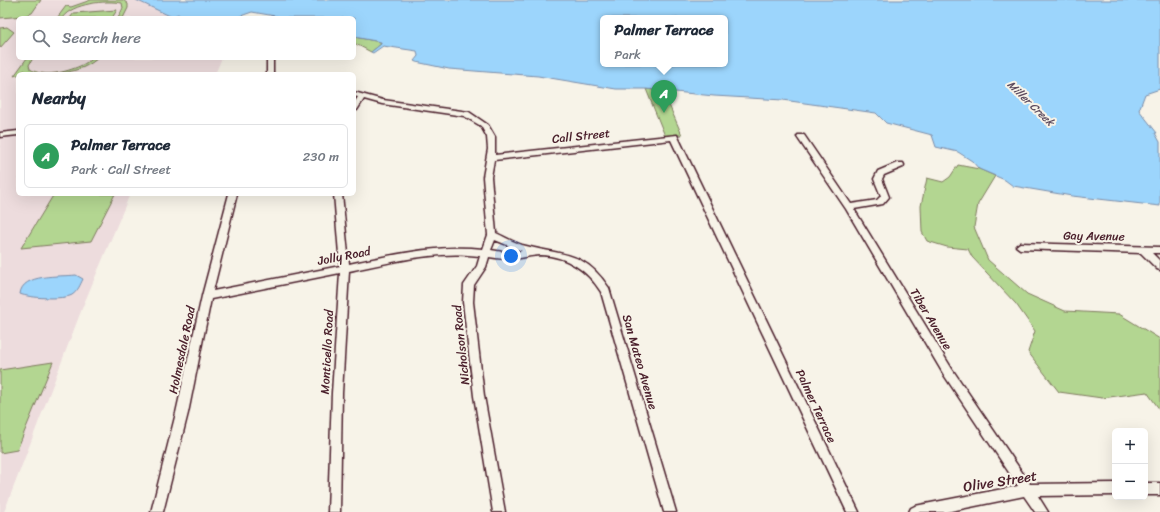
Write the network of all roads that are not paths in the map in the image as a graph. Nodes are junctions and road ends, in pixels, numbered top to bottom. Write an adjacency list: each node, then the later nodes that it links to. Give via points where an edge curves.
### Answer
1 (270, 60): 2 (street)
2 (270, 72)
3 (358, 96): 8 (street, Nicholson Road, via 470,115 486,128 492,142)
4 (16, 133): 5 (street)
5 (0, 135)
6 (801, 137): 12 (street, Tiber Avenue)
7 (674, 138): 8 (street, Call Street); 30 (street, Palmer Terrace)
8 (491, 158): 13 (street, Nicholson Road, via 487,177)
9 (900, 165): 12 (street, via 881,173 878,179 885,197 880,202)
10 (233, 196): 21 (street, Holmesdale Road)
11 (338, 196): 20 (street, Monticello Road)
12 (849, 207): 25 (street, Tiber Avenue, via 948,372)
13 (492, 234): 17 (street, San Mateo Avenue, via 518,247); 18 (street, Nicholson Road)
14 (1020, 246): 15 (street, Gay Avenue)
15 (1143, 249): 16 (street, Gay Avenue); 19 (street)
16 (1160, 250)
17 (545, 252): 18 (street, San Mateo Avenue, via 509,256); 29 (street, San Mateo Avenue, via 576,261 591,271 606,291)
18 (486, 253): 20 (street, Jolly Road, via 457,250 422,253); 28 (street, Nicholson Road, via 471,280 468,302 479,396)
19 (1160, 267)
20 (345, 268): 21 (street, Jolly Road); 27 (street, Monticello Road)
21 (208, 296): 26 (street, Holmesdale Road)
22 (1112, 489): 25 (street, Olive Street)
23 (1148, 489): 24 (street)
24 (1160, 489)
25 (1028, 490): 31 (street, Olive Street); 32 (street, Tiber Avenue)
26 (157, 512)
27 (334, 512)
28 (499, 512)
29 (670, 512)
30 (853, 512)
31 (915, 512)
32 (1042, 512)

